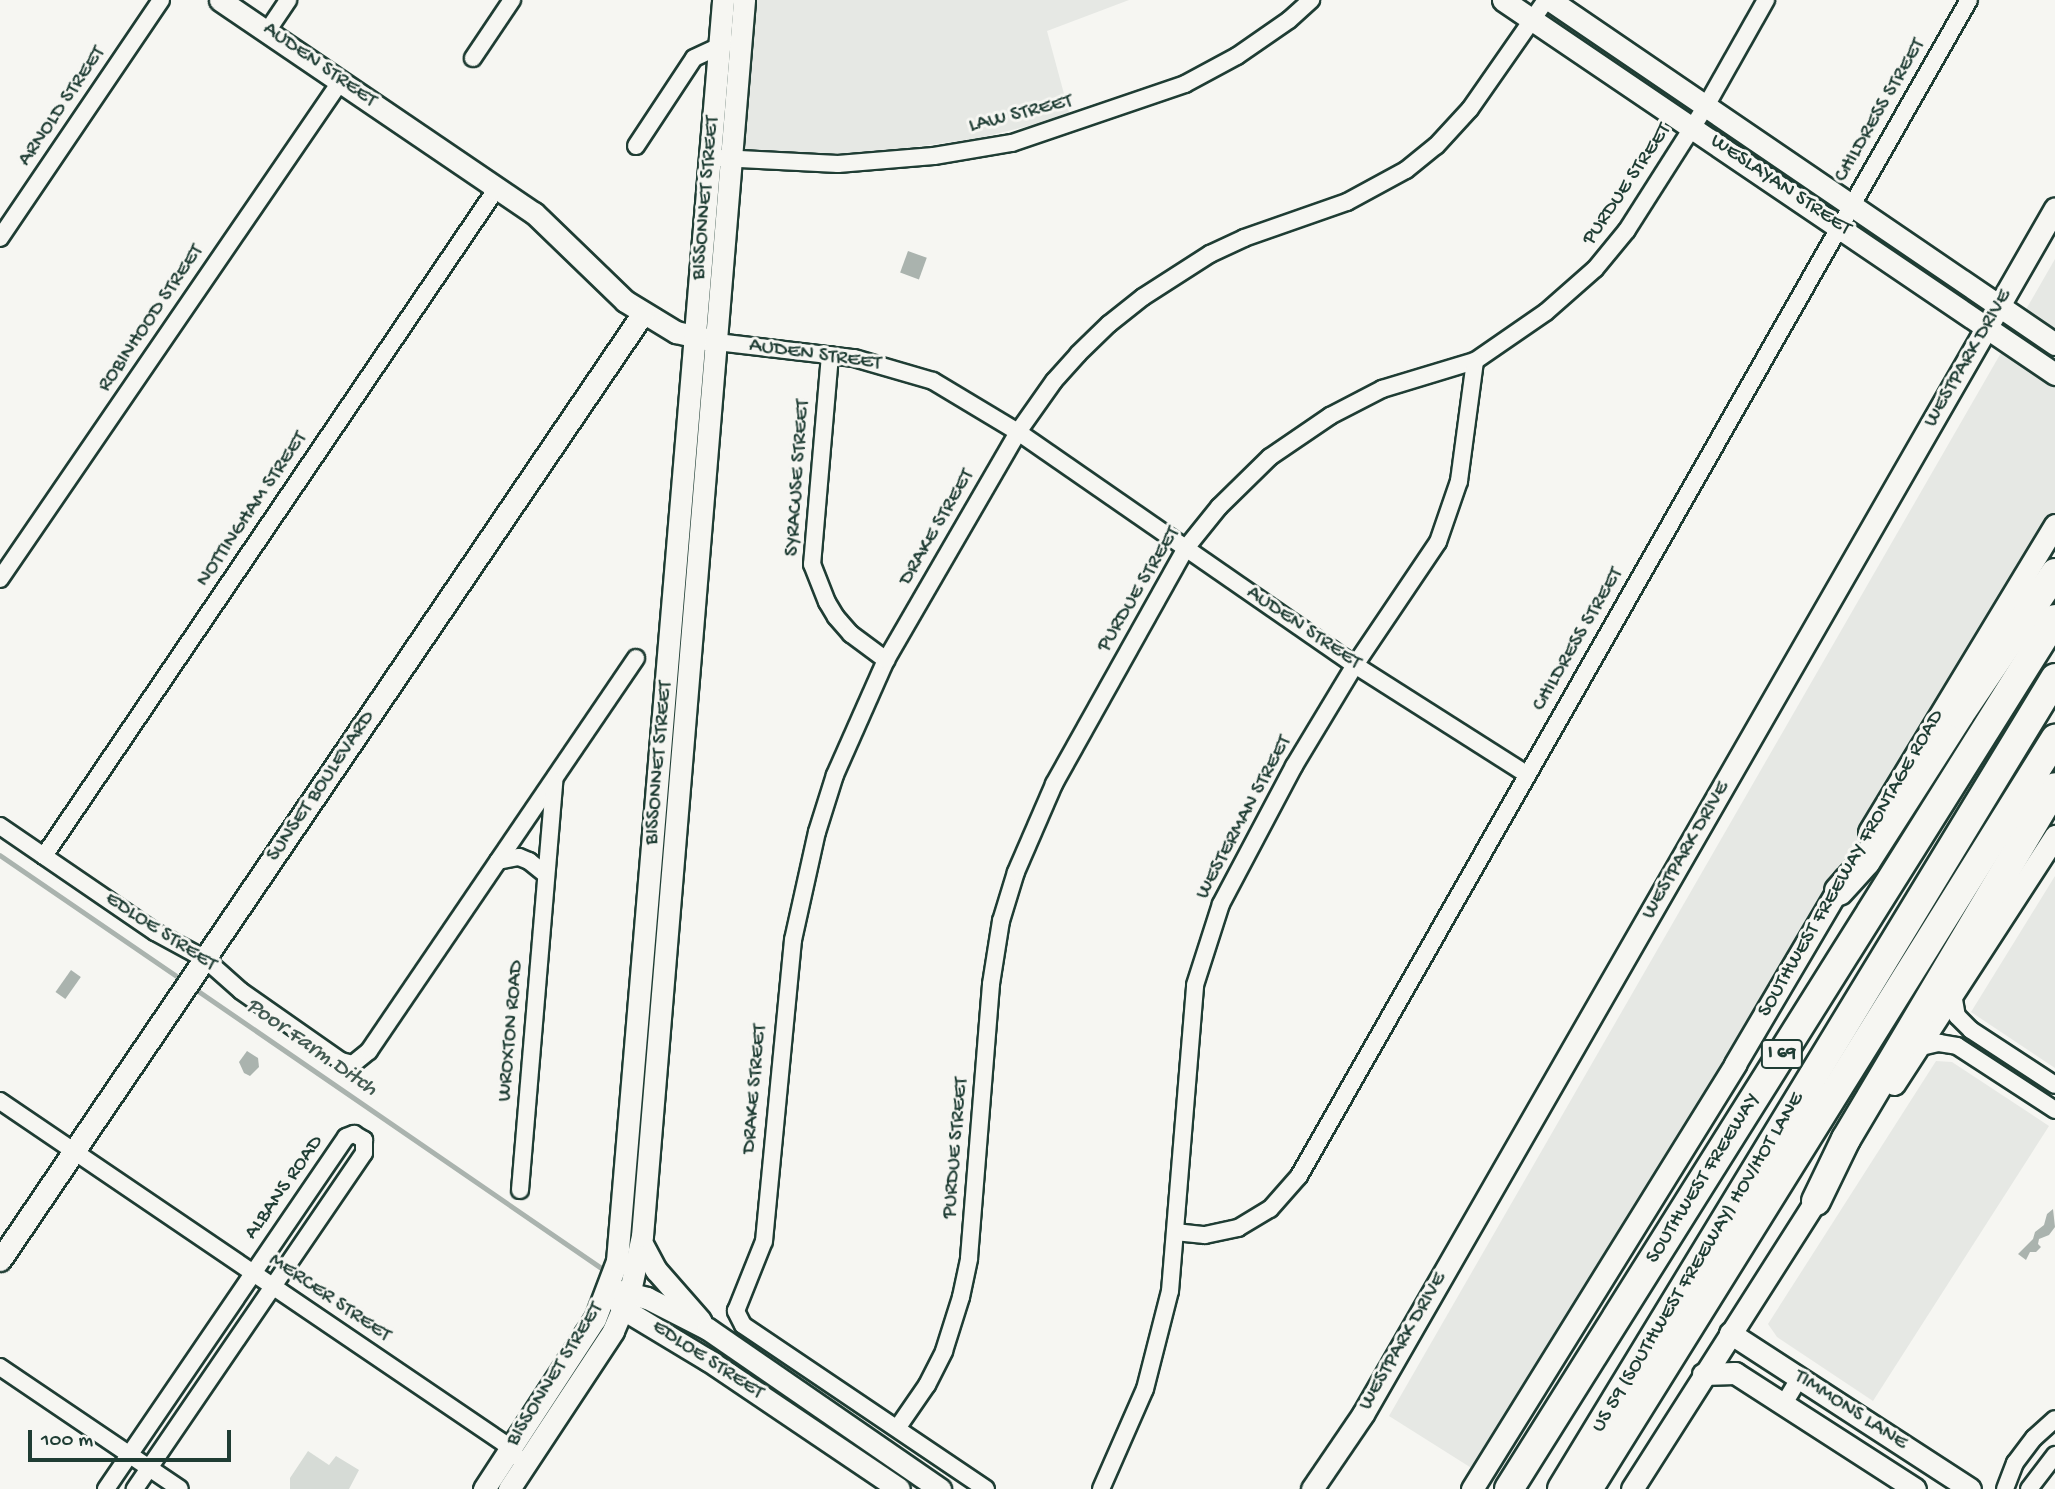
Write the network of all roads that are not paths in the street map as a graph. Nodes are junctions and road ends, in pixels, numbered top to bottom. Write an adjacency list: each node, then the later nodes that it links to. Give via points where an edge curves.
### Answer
1 (161, 0): 26 (street, ARNOLD STREET)
2 (220, 0): 13 (main road, AUDEN STREET)
3 (288, 0): 13 (street)
4 (512, 0): 16 (street)
5 (723, 0): 15 (main road, BISSONNET STREET)
6 (744, 0): 14 (main road, BISSONNET STREET)
7 (1311, 0): 21 (street, LAW STREET, via 1237,56 1185,84 1012,143 934,156 838,164)
8 (1503, 0): 12 (main road, WESLAYAN STREET)
9 (1548, 0): 12 (street, DRAKE STREET); 18 (main road, WESLAYAN STREET)
10 (1766, 0): 18 (street, PURDUE STREET)
11 (1969, 0): 23 (street, CHILDRESS STREET)
12 (1532, 19): 19 (main road, WESLAYAN STREET); 36 (street, DRAKE STREET, via 1470,109 1436,146 1406,170 1347,202 1244,238 1170,278 1078,354)
13 (268, 30): 17 (main road, AUDEN STREET)
14 (741, 36): 15 (street); 21 (main road, BISSONNET STREET)
15 (719, 46): 20 (street, via 694,58); 21 (main road, BISSONNET STREET)
16 (473, 58)
17 (340, 82): 22 (main road, AUDEN STREET); 40 (street, ROBINHOOD STREET)
18 (1706, 106): 19 (street, PURDUE STREET); 23 (main road, WESLAYAN STREET)
19 (1693, 127): 25 (main road, WESLAYAN STREET); 34 (street, PURDUE STREET, via 1612,251 1546,312)
20 (636, 146)
21 (721, 158): 30 (main road, BISSONNET STREET); 31 (main road, BISSONNET STREET)
22 (497, 188): 28 (main road, AUDEN STREET, via 534,213); 54 (street, NOTTINGHAM STREET)
23 (1851, 205): 25 (street, CHILDRESS STREET); 27 (main road, WESLAYAN STREET)
24 (2055, 208): 27 (main road, WESTPARK DRIVE)
25 (1840, 226): 29 (main road, WESLAYAN STREET); 49 (street, CHILDRESS STREET)
26 (0, 238)
27 (1999, 306): 29 (main road, WESTPARK DRIVE); 32 (main road, WESLAYAN STREET)
28 (643, 313): 30 (main road, AUDEN STREET, via 676,332); 58 (main road, SUNSET BOULEVARD)
29 (1986, 328): 35 (main road, WESLAYAN STREET); 102 (main road, WESTPARK DRIVE, via 1363,1414)
30 (695, 336): 31 (main road, AUDEN STREET); 42 (main road, BISSONNET STREET)
31 (717, 342): 33 (street, AUDEN STREET); 43 (main road, BISSONNET STREET)
32 (2055, 344)
33 (830, 355): 36 (street, AUDEN STREET, via 882,364 933,381); 45 (street, SYRACUSE STREET, via 812,564 836,617 850,634)
34 (1475, 361): 38 (street, PURDUE STREET, via 1382,389 1330,416 1270,457 1219,507); 46 (street, WESTERMAN STREET, via 1459,481 1438,542)
35 (2055, 374)
36 (1018, 432): 38 (street, AUDEN STREET); 45 (street, DRAKE STREET)
37 (2055, 525): 57 (main road, SOUTHWEST FREEWAY FRONTAGE ROAD, via 1856,852)
38 (1186, 548): 46 (street, AUDEN STREET); 84 (street, PURDUE STREET, via 1054,784 1016,872 1001,921 991,984 969,1258 961,1297 944,1351)
39 (2055, 573): 57 (highway, via 1866,861)
40 (0, 579)
41 (2055, 619): 104 (highway, SOUTHWEST FREEWAY / I 69)
42 (670, 648): 43 (main road); 60 (main road, BISSONNET STREET)
43 (691, 649): 61 (main road, BISSONNET STREET)
44 (636, 658): 50 (street)
45 (886, 660): 84 (street, DRAKE STREET, via 835,775 802,889 786,988 764,1241 736,1306 738,1320)
46 (1355, 665): 49 (street, AUDEN STREET); 70 (street, WESTERMAN STREET, via 1294,766 1221,904 1195,985)
47 (2055, 678): 59 (highway, US 59 (SOUTHWEST FREEWAY) HOV/HOT LANE)
48 (2055, 740): 107 (highway)
49 (1526, 774): 70 (street, CHILDRESS STREET, via 1289,1189 1270,1209 1238,1228 1205,1236)
50 (554, 778): 55 (street); 56 (street, WROXTON ROAD)
51 (2055, 788): 69 (highway, via 1846,1139)
52 (0, 826): 54 (street, EDLOE STREET)
53 (2055, 836): 62 (main road)
54 (44, 856): 58 (street, EDLOE STREET)
55 (498, 861): 56 (street, via 519,857); 58 (street, EDLOE STREET, via 364,1058 353,1064 341,1061)
56 (546, 875): 68 (street, WROXTON ROAD)
57 (1839, 891): 103 (main road, SOUTHWEST FREEWAY FRONTAGE ROAD)
58 (200, 966): 67 (main road, SUNSET BOULEVARD)
59 (1878, 967): 105 (highway, via 1715,1219); 106 (highway, US 59 (SOUTHWEST FREEWAY) HOV/HOT LANE)
60 (641, 988): 61 (main road); 75 (main road, BISSONNET STREET, via 621,1232)
61 (663, 990): 71 (main road, BISSONNET STREET)
62 (1952, 994): 63 (main road); 64 (street, via 1957,1016 1971,1030)
63 (1917, 1048): 66 (street, via 1939,1043 1957,1046); 69 (main road)
64 (2055, 1085)
65 (0, 1101): 67 (street, MERCER STREET)
66 (2054, 1107)
67 (74, 1152): 72 (main road, SUNSET BOULEVARD); 73 (street, MERCER STREET)
68 (520, 1190)
69 (1816, 1201): 77 (main road)
70 (1175, 1232): 101 (street, WESTERMAN STREET, via 1160,1339 1127,1436)
71 (641, 1242): 75 (main road, BISSONNET STREET); 76 (main road, EDLOE STREET, via 656,1270)
72 (0, 1260)
73 (253, 1273): 74 (street, MERCER STREET); 74 (street, ALBANS ROAD, via 346,1137 354,1134 364,1140 364,1153); 87 (street, ALBANS ROAD)
74 (272, 1286): 85 (street, MERCER STREET); 89 (street, ALBANS ROAD)
75 (621, 1296): 76 (main road, EDLOE STREET); 85 (main road, BISSONNET STREET, via 581,1344); 90 (main road, BISSONNET STREET, via 599,1356); 92 (main road, EDLOE STREET)
76 (708, 1329): 86 (main road, EDLOE STREET)
77 (1730, 1333): 79 (main road); 80 (main road, TIMMONS LANE)
78 (0, 1367): 87 (street)
79 (1703, 1374): 81 (main road, TIMMONS LANE, via 1735,1373); 108 (main road)
80 (1800, 1379): 81 (street); 91 (main road, TIMMONS LANE)
81 (1785, 1402): 82 (main road, TIMMONS LANE)
82 (1804, 1415): 91 (main road, via 1825,1414 1847,1422 1883,1447); 109 (main road, TIMMONS LANE)
83 (2055, 1419): 111 (street, via 2015,1463)
84 (898, 1427): 100 (street)
85 (511, 1448): 90 (street, MERCER STREET); 96 (main road, BISSONNET STREET)
86 (888, 1453): 92 (main road); 99 (main road, EDLOE STREET)
87 (129, 1455): 89 (street); 93 (street, ALBANS ROAD)
88 (2055, 1455): 112 (street)
89 (149, 1468): 94 (street, ALBANS ROAD); 95 (street)
90 (524, 1468): 97 (main road, BISSONNET STREET)
91 (1939, 1468): 110 (main road, TIMMONS LANE)
92 (874, 1472): 98 (main road, EDLOE STREET)
93 (106, 1489)
94 (135, 1489)
95 (180, 1489)
96 (484, 1489)
97 (509, 1489)
98 (899, 1489)
99 (940, 1489)
100 (986, 1489)
101 (1101, 1489)
102 (1312, 1489)
103 (1472, 1489)
104 (1509, 1489)
105 (1549, 1489)
106 (1562, 1489)
107 (1588, 1489)
108 (1632, 1489)
109 (1915, 1489)
110 (1970, 1489)
111 (2005, 1489)
112 (2029, 1489)

